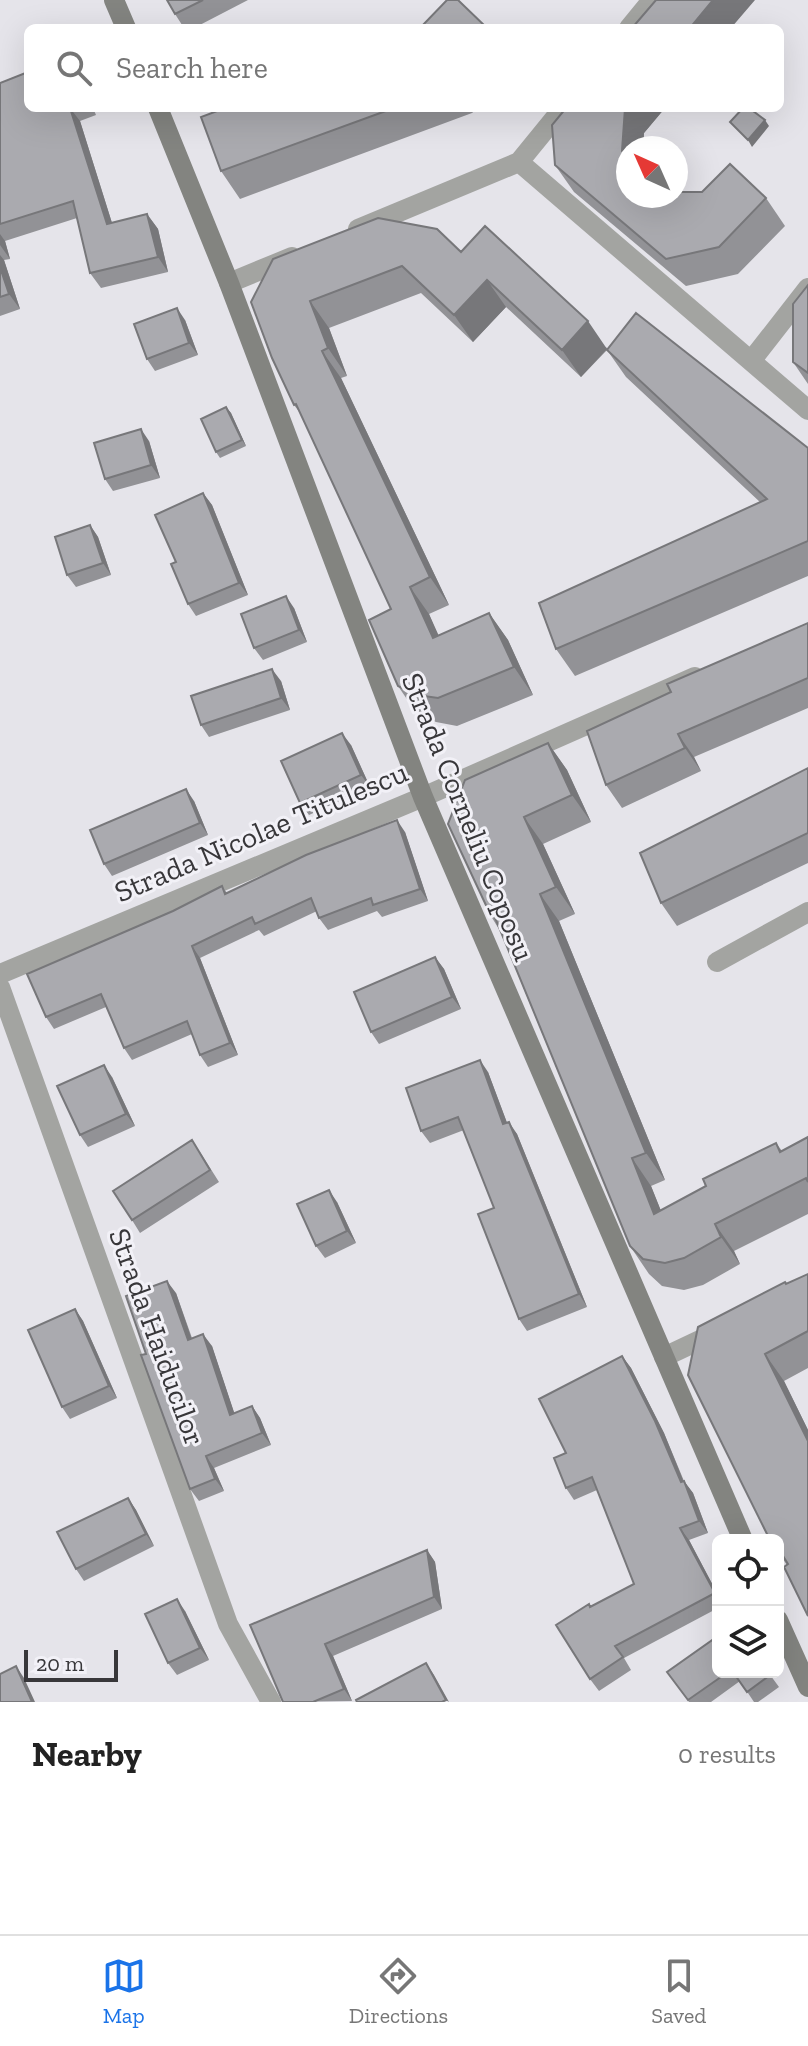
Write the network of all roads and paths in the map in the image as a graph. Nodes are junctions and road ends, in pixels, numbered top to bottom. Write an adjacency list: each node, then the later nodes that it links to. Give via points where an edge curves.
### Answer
1 (114, 0): 3 (street)
2 (652, 0): 4 (street)
3 (124, 24)
4 (632, 24)
5 (160, 112): 10 (street, Strada Corneliu Coposu)
6 (560, 112): 7 (street)
7 (519, 162): 8 (street); 12 (street)
8 (345, 235)
9 (316, 247): 10 (street)
10 (229, 283): 15 (street, Strada Corneliu Coposu)
11 (808, 288): 12 (street)
12 (751, 361): 13 (street)
13 (808, 410)
14 (708, 671): 15 (street, Strada Nicolae Titulescu)
15 (423, 797): 18 (street, Strada Nicolae Titulescu); 21 (street, Strada Corneliu Coposu)
16 (808, 912): 17 (street)
17 (717, 962)
18 (0, 974)
19 (0, 987): 25 (street, Strada Haiducilor, via 228,1624)
20 (741, 1321): 21 (street)
21 (664, 1357): 22 (street, Strada Corneliu Coposu)
22 (740, 1534)
23 (784, 1633): 24 (street)
24 (808, 1687)
25 (271, 1702)

